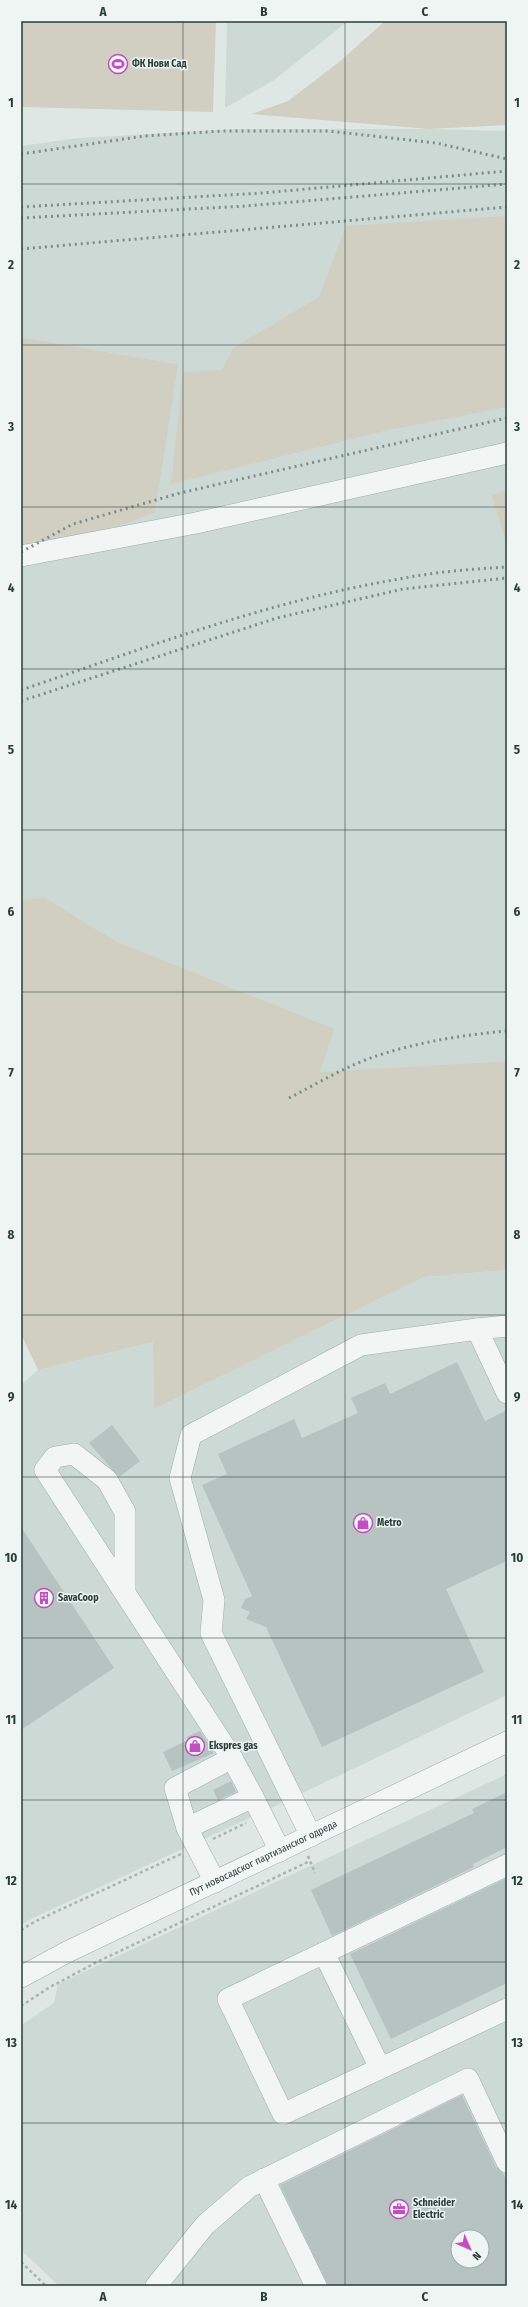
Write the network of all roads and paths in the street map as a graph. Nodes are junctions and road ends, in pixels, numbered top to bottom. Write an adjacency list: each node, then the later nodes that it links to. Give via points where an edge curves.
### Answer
1 (507, 453): 2 (street, via 196,523)
2 (21, 556)
3 (507, 1326): 4 (street)
4 (477, 1329): 5 (street); 11 (street, via 361,1345 191,1435 180,1478 214,1600 211,1633)
5 (507, 1392)
6 (125, 1592): 6 (street, via 45,1470 55,1457 74,1454 107,1480 125,1512); 8 (street)
7 (507, 1742): 11 (street, Пут новосадског партизанског одреда)
8 (232, 1758): 9 (street); 12 (street, via 175,1788)
9 (253, 1797): 10 (street); 12 (street)
10 (263, 1816): 12 (path); 13 (street)
11 (311, 1836): 13 (street, Пут новосадског партизанског одреда)
12 (192, 1837): 16 (street); 17 (path)
13 (280, 1851): 16 (street, Пут новосадског партизанског одреда)
14 (310, 1861): 20 (path, via 99,1961)
15 (507, 1865): 18 (street)
16 (215, 1882): 19 (street, Пут новосадског партизанског одреда, via 67,1952)
17 (21, 1930)
18 (324, 1953): 22 (street); 22 (street, via 228,1999 283,2114)
19 (21, 1977)
20 (21, 2006)
21 (507, 2009): 22 (street)
22 (380, 2068)
23 (507, 2162): 24 (street, via 468,2079)
24 (264, 2179): 27 (street, via 249,2187 205,2225); 28 (street)
25 (21, 2262): 26 (path)
26 (46, 2286)
27 (156, 2286)
28 (316, 2286)

